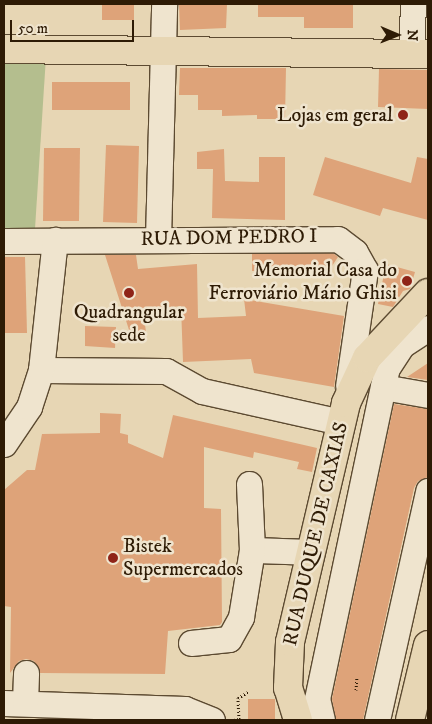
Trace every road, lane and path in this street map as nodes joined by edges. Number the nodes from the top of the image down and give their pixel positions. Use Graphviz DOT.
graph roads {
  1 [pos="164,4"];
  2 [pos="412,4"];
  3 [pos="4,48"];
  4 [pos="163,50"];
  5 [pos="420,54"];
  6 [pos="158,239"];
  7 [pos="55,240"];
  8 [pos="4,242"];
  9 [pos="428,293"];
  10 [pos="427,329"];
  11 [pos="41,370"];
  12 [pos="383,387"];
  13 [pos="428,395"];
  14 [pos="343,412"];
  15 [pos="4,444"];
  16 [pos="249,484"];
  17 [pos="428,492"];
  18 [pos="252,550"];
  19 [pos="311,552"];
  20 [pos="191,643"];
  21 [pos="428,645"];
  22 [pos="26,674"];
  23 [pos="358,677"];
  24 [pos="356,690"];
  25 [pos="248,692"];
  26 [pos="14,703"];
  27 [pos="212,720"];
  28 [pos="234,720"];
  29 [pos="298,720"];
  30 [pos="322,720"];
  31 [pos="377,720"];
  32 [pos="410,720"];
  1 -- 4 [label="street"];
  2 -- 5 [label="street"];
  3 -- 4 [label="main road"];
  4 -- 5 [label="main road"];
  4 -- 6 [label="street"];
  6 -- 7 [label="street, RUA DOM PEDRO I"];
  6 -- 14 [label="street, RUA DOM PEDRO I"];
  7 -- 8 [label="street, RUA DOM PEDRO I"];
  7 -- 11 [label="street"];
  9 -- 14 [label="main road, RUA DUQUE DE CAXIAS"];
  10 -- 12 [label="street"];
  11 -- 14 [label="street"];
  11 -- 15 [label="street"];
  12 -- 13 [label="street"];
  12 -- 30 [label="street"];
  14 -- 19 [label="main road, RUA DUQUE DE CAXIAS"];
  16 -- 18 [label="street"];
  17 -- 31 [label="street"];
  18 -- 19 [label="street"];
  18 -- 20 [label="street"];
  19 -- 29 [label="main road, RUA DUQUE DE CAXIAS"];
  21 -- 32 [label="main road"];
  22 -- 26 [label="street"];
  23 -- 24 [label="path"];
  25 -- 28 [label="path"];
  26 -- 27 [label="street"];
}
